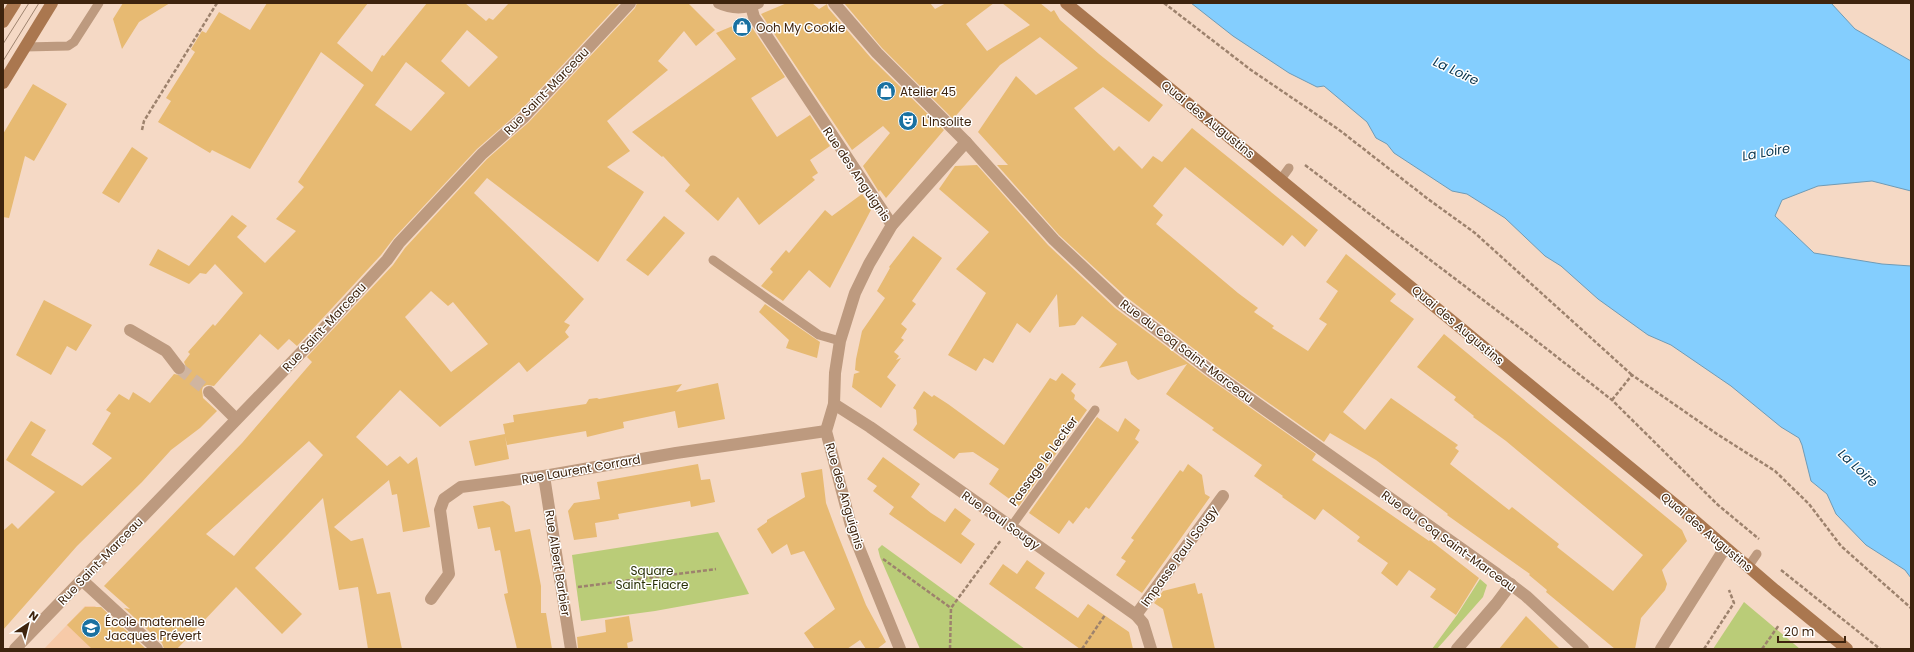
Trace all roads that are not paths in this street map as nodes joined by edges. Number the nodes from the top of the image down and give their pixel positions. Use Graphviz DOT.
graph roads {
  1 [pos="14,3"];
  2 [pos="52,3"];
  3 [pos="99,3"];
  4 [pos="630,3"];
  5 [pos="719,3"];
  6 [pos="834,3"];
  7 [pos="1066,3"];
  8 [pos="754,5"];
  9 [pos="3,22"];
  10 [pos="25,47"];
  11 [pos="3,83"];
  12 [pos="966,142"];
  13 [pos="1289,168"];
  14 [pos="1280,179"];
  15 [pos="892,225"];
  16 [pos="713,260"];
  17 [pos="130,330"];
  18 [pos="840,341"];
  19 [pos="179,368"];
  20 [pos="209,392"];
  21 [pos="834,404"];
  22 [pos="1095,410"];
  23 [pos="236,420"];
  24 [pos="826,431"];
  25 [pos="544,476"];
  26 [pos="1223,496"];
  27 [pos="1011,527"];
  28 [pos="1725,548"];
  29 [pos="1757,554"];
  30 [pos="1748,567"];
  31 [pos="83,581"];
  32 [pos="1511,584"];
  33 [pos="431,599"];
  34 [pos="1136,616"];
  35 [pos="15,649"];
  36 [pos="157,649"];
  37 [pos="571,649"];
  38 [pos="900,649"];
  39 [pos="1151,649"];
  40 [pos="1458,649"];
  41 [pos="1583,649"];
  42 [pos="1661,649"];
  43 [pos="1847,649"];
  1 -- 9 [label="main road"];
  2 -- 10 [label="main road"];
  3 -- 10 [label="lane"];
  4 -- 23 [label="street, Rue Saint-Marceau"];
  5 -- 8 [label="street"];
  6 -- 12 [label="street, Rue du Coq Saint-Marceau"];
  7 -- 14 [label="main road, Quai des Augustins"];
  8 -- 15 [label="street, Rue des Anguignis"];
  10 -- 11 [label="main road"];
  12 -- 15 [label="street"];
  12 -- 32 [label="street, Rue du Coq Saint-Marceau"];
  13 -- 14 [label="lane"];
  14 -- 28 [label="main road, Quai des Augustins"];
  15 -- 18 [label="street, Rue des Anguignis"];
  16 -- 18 [label="lane"];
  17 -- 19 [label="street"];
  18 -- 21 [label="street, Rue des Anguignis"];
  20 -- 23 [label="street"];
  21 -- 24 [label="street, Rue des Anguignis"];
  21 -- 27 [label="street, Rue Paul Sougy"];
  22 -- 27 [label="lane, Passage le Lectier"];
  23 -- 31 [label="street, Rue Saint-Marceau"];
  24 -- 25 [label="street, Rue Laurent Corrard"];
  24 -- 38 [label="street, Rue des Anguignis"];
  25 -- 33 [label="street, Rue Laurent Corrard"];
  25 -- 37 [label="street, Rue Albert Barbier"];
  26 -- 34 [label="street, Impasse Paul Sougy"];
  27 -- 34 [label="street, Rue Paul Sougy"];
  28 -- 30 [label="main road, Quai des Augustins"];
  28 -- 42 [label="street"];
  29 -- 30 [label="lane"];
  30 -- 43 [label="main road, Quai des Augustins"];
  31 -- 35 [label="street, Rue Saint-Marceau"];
  31 -- 36 [label="street"];
  32 -- 40 [label="street"];
  32 -- 41 [label="street, Rue du Coq Saint-Marceau"];
  34 -- 39 [label="street, Rue Paul Sougy"];
}
